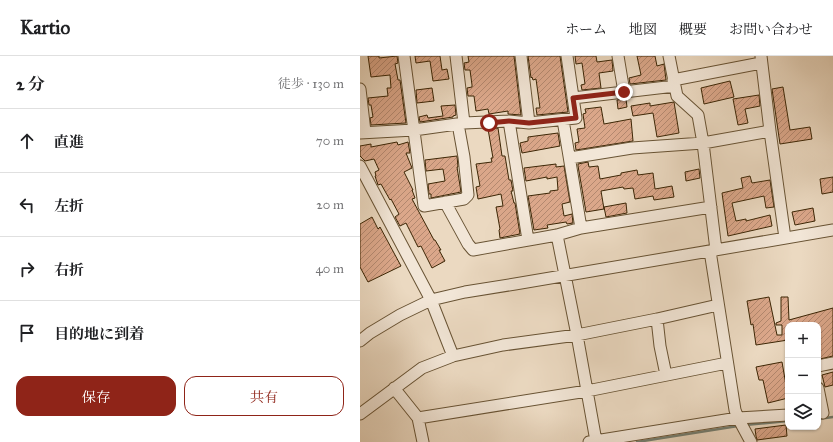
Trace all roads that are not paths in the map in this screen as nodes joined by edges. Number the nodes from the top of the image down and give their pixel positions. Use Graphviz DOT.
graph roads {
  1 [pos="404,56"];
  2 [pos="456,56"];
  3 [pos="521,56"];
  4 [pos="568,56"];
  5 [pos="618,56"];
  6 [pos="669,56"];
  7 [pos="761,59"];
  8 [pos="674,83"];
  9 [pos="360,89"];
  10 [pos="624,92"];
  11 [pos="573,98"];
  12 [pos="563,120"];
  13 [pos="509,121"];
  14 [pos="529,123"];
  15 [pos="461,124"];
  16 [pos="414,130"];
  17 [pos="770,131"];
  18 [pos="362,132"];
  19 [pos="703,142"];
  20 [pos="570,158"];
  21 [pos="360,166"];
  22 [pos="445,202"];
  23 [pos="711,207"];
  24 [pos="581,228"];
  25 [pos="833,230"];
  26 [pos="557,235"];
  27 [pos="785,238"];
  28 [pos="528,240"];
  29 [pos="713,250"];
  30 [pos="565,275"];
  31 [pos="431,300"];
  32 [pos="718,305"];
  33 [pos="657,319"];
  34 [pos="577,335"];
  35 [pos="360,341"];
  36 [pos="453,356"];
  37 [pos="727,363"];
  38 [pos="833,363"];
  39 [pos="821,365"];
  40 [pos="666,375"];
  41 [pos="394,388"];
  42 [pos="587,391"];
  43 [pos="820,394"];
  44 [pos="362,410"];
  45 [pos="825,413"];
  46 [pos="785,415"];
  47 [pos="418,418"];
  48 [pos="738,418"];
  49 [pos="592,441"];
  50 [pos="423,442"];
  51 [pos="751,442"];
  1 -- 16 [label="street"];
  2 -- 15 [label="street"];
  3 -- 14 [label="street"];
  4 -- 11 [label="street"];
  5 -- 10 [label="street"];
  6 -- 8 [label="street"];
  7 -- 8 [label="street"];
  7 -- 17 [label="street"];
  8 -- 10 [label="street"];
  8 -- 19 [label="street"];
  9 -- 18 [label="street"];
  10 -- 11 [label="street"];
  11 -- 12 [label="street"];
  12 -- 14 [label="street"];
  12 -- 20 [label="street"];
  13 -- 14 [label="street"];
  13 -- 15 [label="street"];
  13 -- 28 [label="street"];
  15 -- 16 [label="street"];
  15 -- 22 [label="street"];
  16 -- 18 [label="street"];
  16 -- 22 [label="street"];
  17 -- 19 [label="street"];
  17 -- 27 [label="street"];
  19 -- 20 [label="street"];
  19 -- 23 [label="street"];
  20 -- 24 [label="street"];
  21 -- 31 [label="street"];
  22 -- 28 [label="street"];
  23 -- 24 [label="street"];
  23 -- 29 [label="street"];
  24 -- 26 [label="street"];
  25 -- 27 [label="street"];
  26 -- 28 [label="street"];
  26 -- 30 [label="street"];
  27 -- 29 [label="street"];
  29 -- 30 [label="street"];
  29 -- 32 [label="street"];
  30 -- 31 [label="street"];
  30 -- 34 [label="street"];
  31 -- 35 [label="street"];
  31 -- 36 [label="street"];
  32 -- 33 [label="street"];
  32 -- 37 [label="street"];
  33 -- 34 [label="street"];
  33 -- 40 [label="street"];
  34 -- 36 [label="street"];
  34 -- 42 [label="street"];
  36 -- 41 [label="street"];
  37 -- 40 [label="street"];
  37 -- 48 [label="street"];
  38 -- 39 [label="street"];
  40 -- 42 [label="street"];
  41 -- 44 [label="street"];
  41 -- 47 [label="street"];
  42 -- 47 [label="street"];
  42 -- 49 [label="street"];
  43 -- 45 [label="street"];
  46 -- 48 [label="street"];
  47 -- 50 [label="street"];
  48 -- 49 [label="street"];
  48 -- 51 [label="street"];
}
